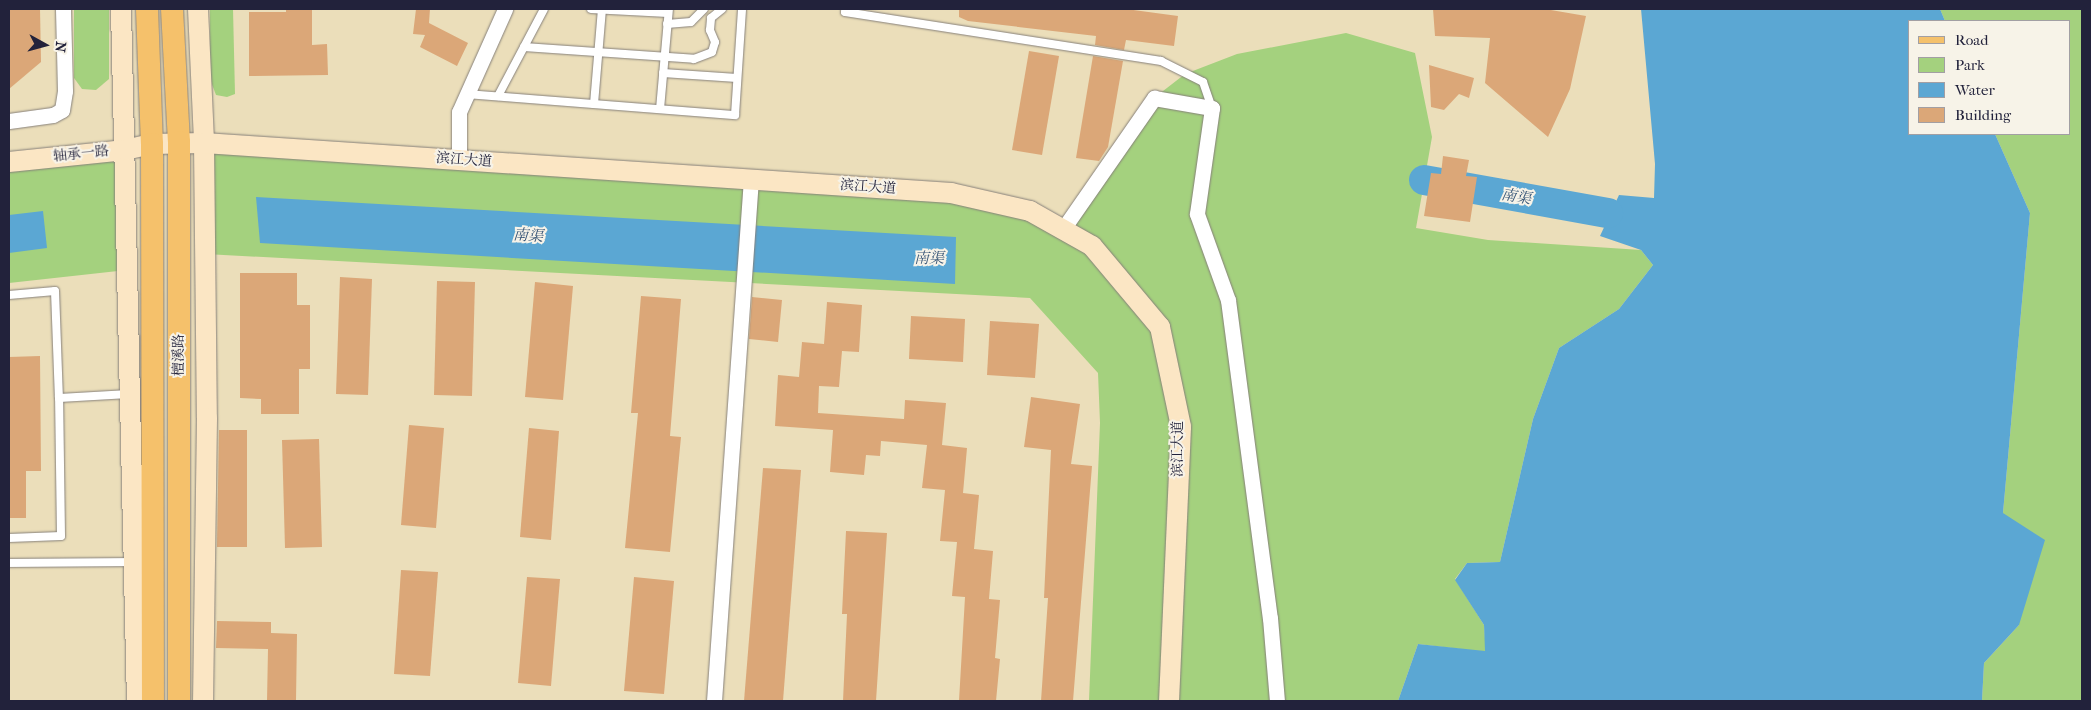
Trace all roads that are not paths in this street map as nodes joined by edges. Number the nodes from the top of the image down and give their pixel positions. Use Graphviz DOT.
graph roads {
  1 [pos="63,9"];
  2 [pos="121,9"];
  3 [pos="147,9"];
  4 [pos="172,9"];
  5 [pos="198,9"];
  6 [pos="505,9"];
  7 [pos="544,9"];
  8 [pos="591,9"];
  9 [pos="602,9"];
  10 [pos="704,9"];
  11 [pos="722,9"];
  12 [pos="742,9"];
  13 [pos="846,9"];
  14 [pos="668,11"];
  15 [pos="667,24"];
  16 [pos="524,47"];
  17 [pos="598,51"];
  18 [pos="664,55"];
  19 [pos="663,73"];
  20 [pos="737,78"];
  21 [pos="467,94"];
  22 [pos="498,96"];
  23 [pos="594,104"];
  24 [pos="1212,108"];
  25 [pos="660,109"];
  26 [pos="9,121"];
  27 [pos="179,142"];
  28 [pos="204,143"];
  29 [pos="152,144"];
  30 [pos="125,150"];
  31 [pos="460,160"];
  32 [pos="9,162"];
  33 [pos="751,184"];
  34 [pos="1063,230"];
  35 [pos="9,295"];
  36 [pos="130,394"];
  37 [pos="59,398"];
  38 [pos="9,538"];
  39 [pos="9,562"];
  40 [pos="133,562"];
  41 [pos="137,701"];
  42 [pos="153,701"];
  43 [pos="179,701"];
  44 [pos="203,701"];
  45 [pos="714,701"];
  46 [pos="1169,701"];
  47 [pos="1277,701"];
  1 -- 26 [label="street"];
  2 -- 30 [label="street"];
  3 -- 29 [label="main road, 檀溪路"];
  4 -- 27 [label="main road, 檀溪路"];
  5 -- 28 [label="street"];
  6 -- 21 [label="street"];
  7 -- 16 [label="lane"];
  8 -- 9 [label="lane"];
  9 -- 14 [label="lane"];
  9 -- 17 [label="lane"];
  10 -- 15 [label="lane"];
  11 -- 18 [label="lane"];
  12 -- 20 [label="lane"];
  13 -- 24 [label="lane"];
  14 -- 15 [label="lane"];
  15 -- 18 [label="lane"];
  16 -- 17 [label="lane"];
  16 -- 22 [label="lane"];
  17 -- 18 [label="lane"];
  17 -- 23 [label="lane"];
  18 -- 19 [label="lane"];
  19 -- 20 [label="lane"];
  19 -- 25 [label="lane"];
  20 -- 25 [label="lane"];
  21 -- 22 [label="lane"];
  21 -- 31 [label="street"];
  22 -- 23 [label="lane"];
  23 -- 25 [label="lane"];
  24 -- 34 [label="street"];
  24 -- 47 [label="street"];
  27 -- 28 [label="street, 滨江大道"];
  27 -- 29 [label="street, 滨江大道"];
  27 -- 43 [label="main road, 檀溪路"];
  28 -- 31 [label="street, 滨江大道"];
  28 -- 44 [label="street"];
  29 -- 30 [label="street, 轴承一路"];
  29 -- 42 [label="main road, 檀溪路"];
  30 -- 32 [label="street, 轴承一路"];
  30 -- 36 [label="street"];
  31 -- 33 [label="street, 滨江大道"];
  33 -- 34 [label="street, 滨江大道"];
  33 -- 45 [label="street"];
  34 -- 46 [label="street, 滨江大道"];
  35 -- 37 [label="lane"];
  36 -- 37 [label="lane"];
  36 -- 40 [label="street"];
  37 -- 38 [label="lane"];
  39 -- 40 [label="lane"];
  40 -- 41 [label="street"];
}
